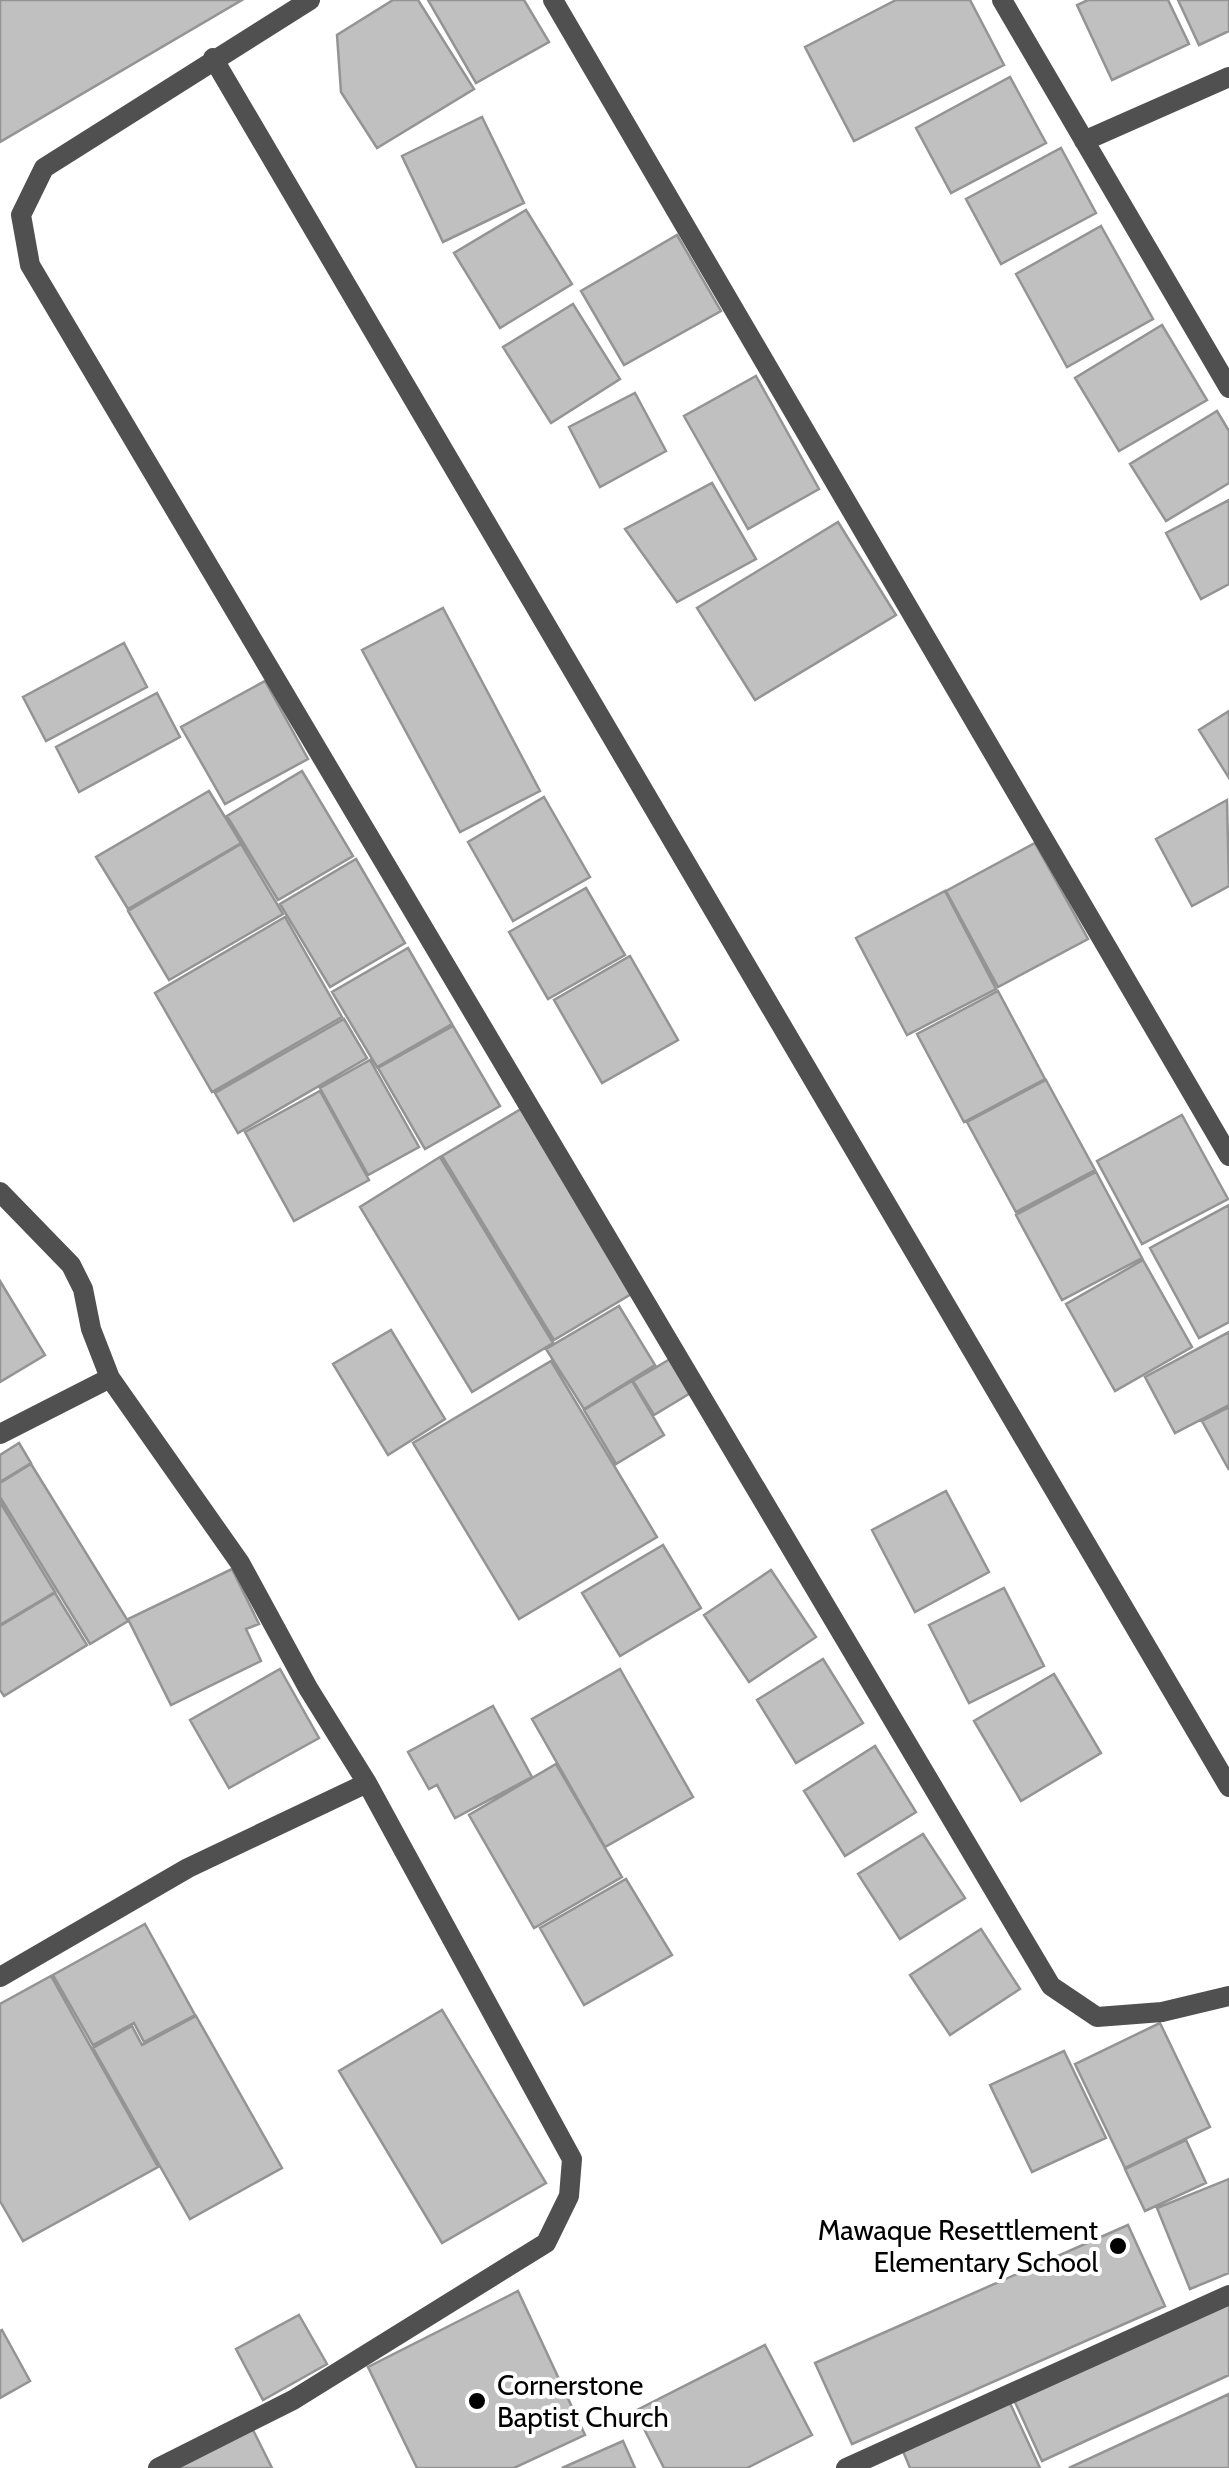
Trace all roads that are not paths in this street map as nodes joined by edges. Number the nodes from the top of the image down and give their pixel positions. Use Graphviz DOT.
graph roads {
  1 [pos="310,0"];
  2 [pos="553,0"];
  3 [pos="1002,0"];
  4 [pos="214,58"];
  5 [pos="1229,77"];
  6 [pos="1084,142"];
  7 [pos="1227,381"];
  8 [pos="1229,1156"];
  9 [pos="0,1192"];
  10 [pos="110,1378"];
  11 [pos="0,1434"];
  12 [pos="367,1782"];
  13 [pos="1229,1787"];
  14 [pos="0,1977"];
  15 [pos="1229,1996"];
  16 [pos="1229,2294"];
  17 [pos="158,2468"];
  18 [pos="846,2468"];
  1 -- 4 [label="street"];
  2 -- 8 [label="street"];
  3 -- 6 [label="street"];
  4 -- 13 [label="street"];
  4 -- 15 [label="street"];
  5 -- 6 [label="street"];
  6 -- 7 [label="street"];
  9 -- 10 [label="street"];
  10 -- 11 [label="street"];
  10 -- 12 [label="street"];
  12 -- 14 [label="street"];
  12 -- 17 [label="street"];
  16 -- 18 [label="street"];
}
